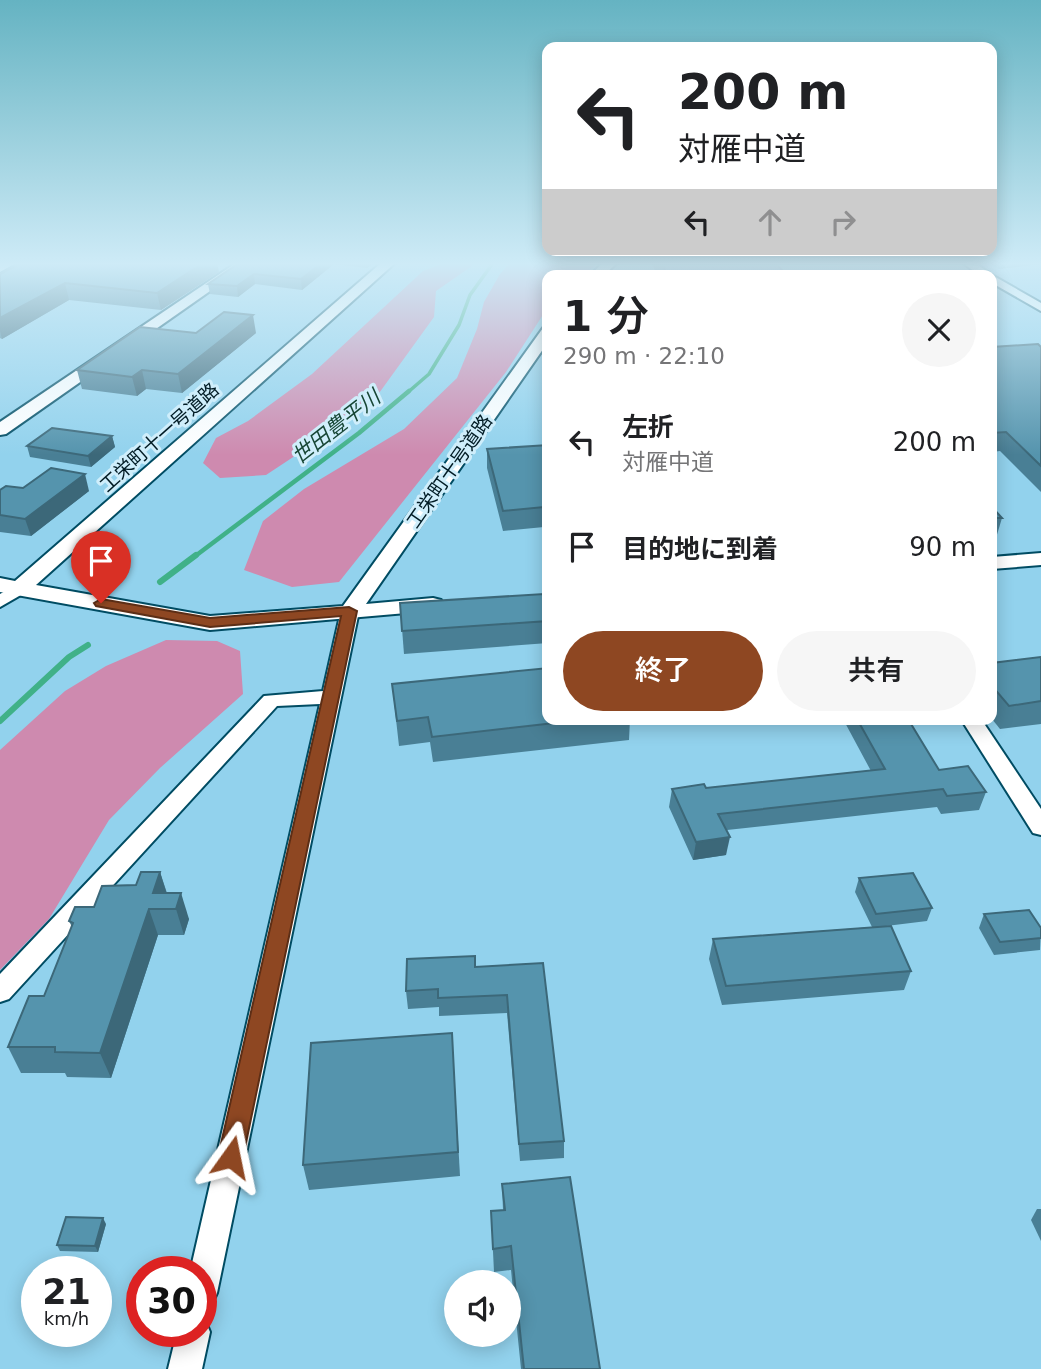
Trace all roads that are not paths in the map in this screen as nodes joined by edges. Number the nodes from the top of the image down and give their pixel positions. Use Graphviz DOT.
graph roads {
  1 [pos="151,327"];
  2 [pos="314,327"];
  3 [pos="542,339"];
  4 [pos="0,430"];
  5 [pos="1041,559"];
  6 [pos="997,562"];
  7 [pos="10,586"];
  8 [pos="0,602"];
  9 [pos="455,603"];
  10 [pos="349,611"];
  11 [pos="331,697"];
  12 [pos="975,725"];
  13 [pos="1041,827"];
  14 [pos="0,991"];
  15 [pos="209,1256"];
  16 [pos="190,1347"];
  17 [pos="185,1369"];
  1 -- 4 [label="street"];
  2 -- 7 [label="street, 工栄町十一号道路"];
  3 -- 10 [label="street, 工栄町十号道路"];
  5 -- 6 [label="street"];
  7 -- 8 [label="street"];
  7 -- 10 [label="street"];
  9 -- 10 [label="street"];
  10 -- 11 [label="street"];
  11 -- 14 [label="street"];
  11 -- 15 [label="street"];
  12 -- 13 [label="street"];
  16 -- 17 [label="street"];
}
